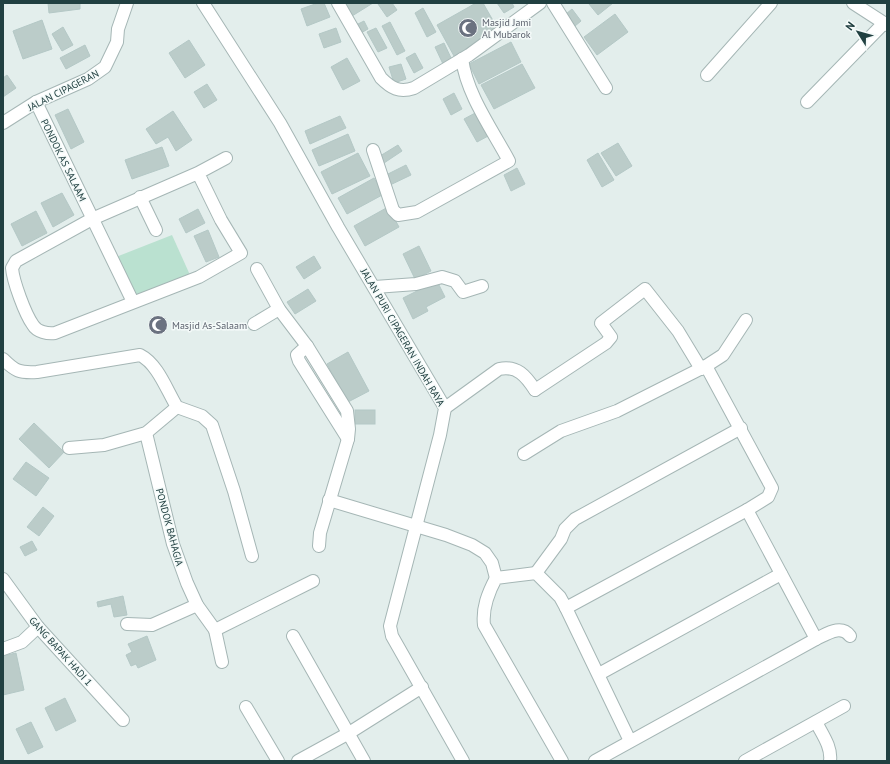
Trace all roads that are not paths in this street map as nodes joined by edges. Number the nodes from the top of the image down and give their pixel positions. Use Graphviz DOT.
graph roads {
  1 [pos="203,3"];
  2 [pos="338,3"];
  3 [pos="540,3"];
  4 [pos="553,3"];
  5 [pos="771,3"];
  6 [pos="853,3"];
  7 [pos="125,4"];
  8 [pos="886,24"];
  9 [pos="462,59"];
  10 [pos="707,75"];
  11 [pos="606,88"];
  12 [pos="36,102"];
  13 [pos="807,102"];
  14 [pos="3,123"];
  15 [pos="373,150"];
  16 [pos="226,158"];
  17 [pos="198,173"];
  18 [pos="140,197"];
  19 [pos="92,219"];
  20 [pos="156,230"];
  21 [pos="257,269"];
  22 [pos="482,286"];
  23 [pos="375,287"];
  24 [pos="133,302"];
  25 [pos="279,308"];
  26 [pos="746,320"];
  27 [pos="254,324"];
  28 [pos="3,359"];
  29 [pos="704,367"];
  30 [pos="177,407"];
  31 [pos="444,408"];
  32 [pos="741,428"];
  33 [pos="146,433"];
  34 [pos="69,448"];
  35 [pos="524,454"];
  36 [pos="329,500"];
  37 [pos="747,510"];
  38 [pos="416,525"];
  39 [pos="319,546"];
  40 [pos="252,556"];
  41 [pos="536,573"];
  42 [pos="780,574"];
  43 [pos="496,578"];
  44 [pos="3,579"];
  45 [pos="313,581"];
  46 [pos="198,605"];
  47 [pos="566,608"];
  48 [pos="127,624"];
  49 [pos="215,630"];
  50 [pos="30,635"];
  51 [pos="293,636"];
  52 [pos="850,636"];
  53 [pos="816,639"];
  54 [pos="3,649"];
  55 [pos="222,662"];
  56 [pos="599,674"];
  57 [pos="422,687"];
  58 [pos="844,706"];
  59 [pos="246,707"];
  60 [pos="123,720"];
  61 [pos="816,722"];
  62 [pos="349,733"];
  63 [pos="630,741"];
  64 [pos="278,761"];
  65 [pos="298,761"];
  66 [pos="364,761"];
  67 [pos="463,761"];
  68 [pos="562,761"];
  69 [pos="595,761"];
  70 [pos="745,761"];
  71 [pos="830,761"];
  1 -- 23 [label="street, JALAN PURI CIPAGERAN INDAH RAYA"];
  2 -- 9 [label="street"];
  3 -- 9 [label="street"];
  4 -- 11 [label="street"];
  5 -- 10 [label="street"];
  6 -- 8 [label="street"];
  7 -- 12 [label="street, JALAN CIPAGERAN"];
  8 -- 13 [label="street"];
  9 -- 15 [label="street"];
  12 -- 14 [label="street, JALAN CIPAGERAN"];
  12 -- 19 [label="street, PONDOK AS SALAAM"];
  16 -- 17 [label="street"];
  17 -- 18 [label="street"];
  17 -- 24 [label="street"];
  18 -- 19 [label="street"];
  18 -- 20 [label="street"];
  19 -- 24 [label="street, PONDOK AS SALAAM"];
  19 -- 24 [label="street"];
  21 -- 25 [label="street"];
  22 -- 23 [label="street"];
  23 -- 31 [label="street, JALAN PURI CIPAGERAN INDAH RAYA"];
  25 -- 27 [label="street"];
  25 -- 36 [label="street"];
  26 -- 29 [label="street"];
  28 -- 30 [label="street"];
  29 -- 31 [label="street"];
  29 -- 32 [label="street"];
  29 -- 35 [label="street"];
  30 -- 33 [label="street"];
  30 -- 40 [label="street"];
  31 -- 38 [label="street, JALAN PURI CIPAGERAN INDAH RAYA"];
  32 -- 37 [label="street"];
  32 -- 41 [label="street"];
  33 -- 34 [label="street"];
  33 -- 46 [label="street, PONDOK BAHAGIA"];
  36 -- 38 [label="street"];
  36 -- 39 [label="street"];
  37 -- 42 [label="street"];
  37 -- 47 [label="street"];
  38 -- 43 [label="street"];
  38 -- 57 [label="street, JALAN PURI CIPAGERAN INDAH RAYA"];
  41 -- 43 [label="street"];
  41 -- 47 [label="street"];
  42 -- 53 [label="street"];
  42 -- 56 [label="street"];
  43 -- 68 [label="street"];
  44 -- 50 [label="street, GANG BAPAK HADI 1"];
  45 -- 49 [label="street"];
  46 -- 48 [label="street"];
  46 -- 49 [label="street, PONDOK BAHAGIA"];
  47 -- 56 [label="street"];
  49 -- 55 [label="street, PONDOK BAHAGIA"];
  50 -- 54 [label="street"];
  50 -- 60 [label="street, GANG BAPAK HADI 1"];
  51 -- 62 [label="street"];
  52 -- 53 [label="street"];
  53 -- 63 [label="street"];
  56 -- 63 [label="street"];
  57 -- 62 [label="street"];
  57 -- 67 [label="street, JALAN PURI CIPAGERAN INDAH RAYA"];
  58 -- 61 [label="street"];
  59 -- 64 [label="street"];
  61 -- 70 [label="street"];
  61 -- 71 [label="street"];
  62 -- 65 [label="street"];
  62 -- 66 [label="street"];
  63 -- 69 [label="street"];
}
